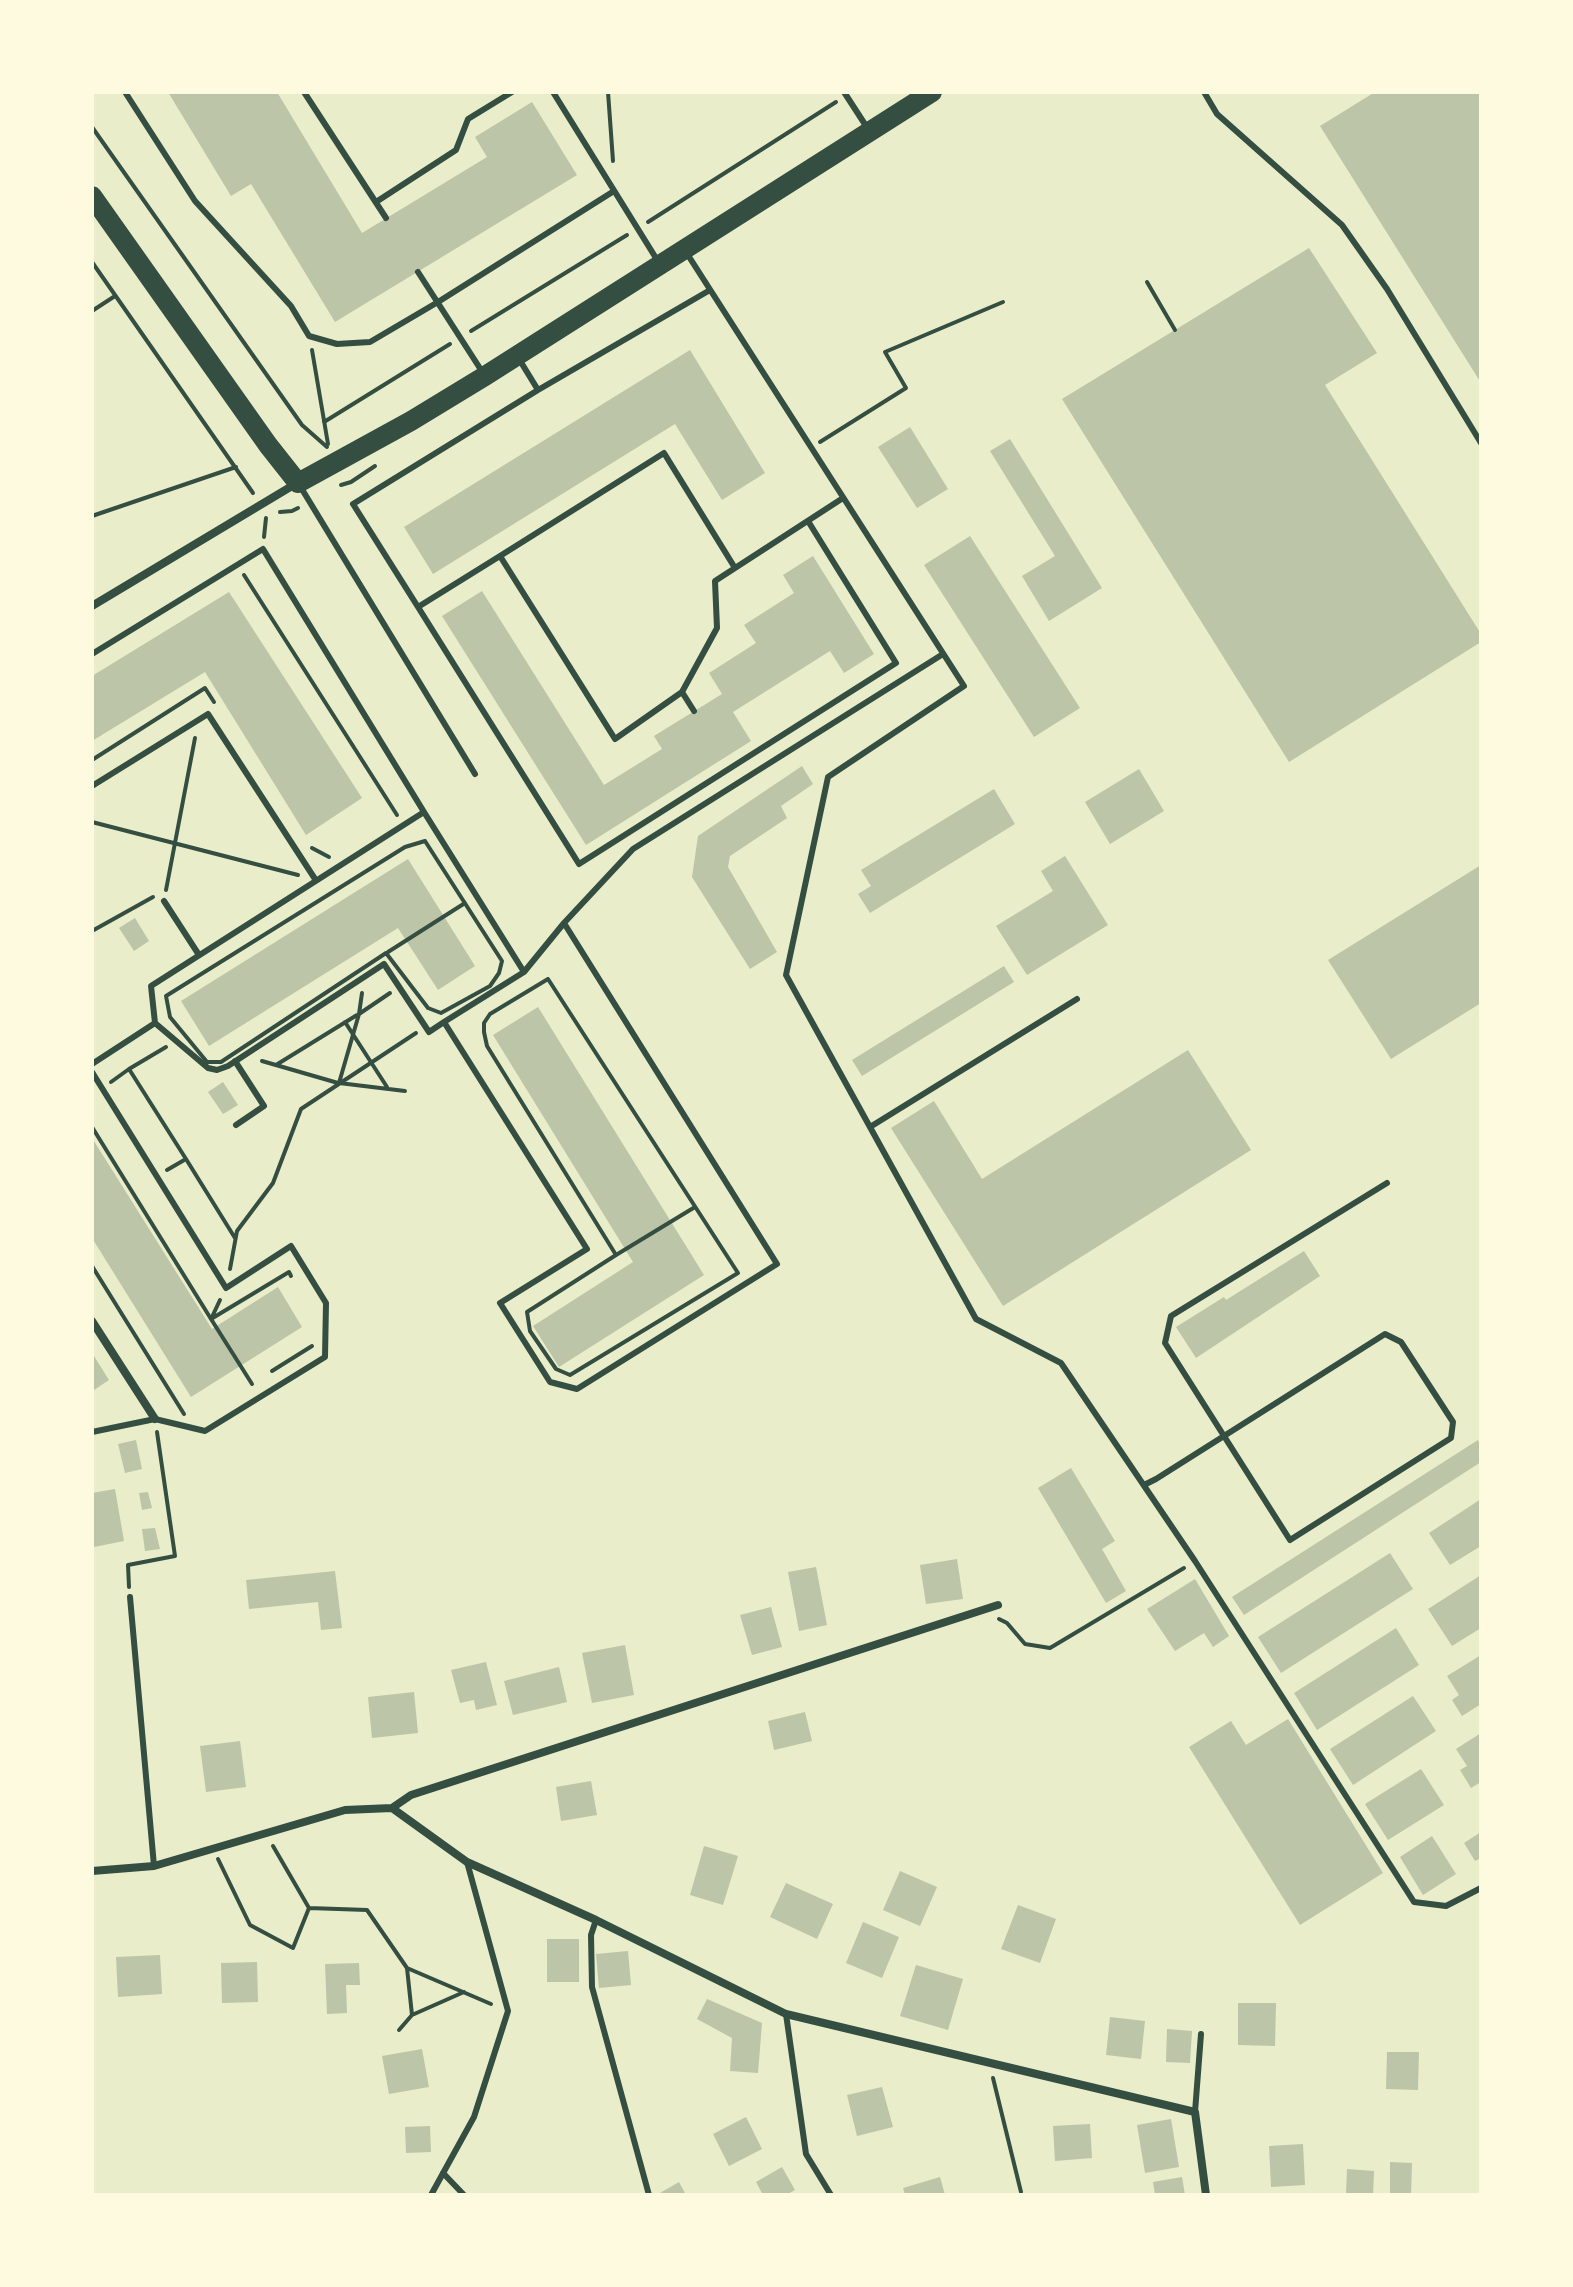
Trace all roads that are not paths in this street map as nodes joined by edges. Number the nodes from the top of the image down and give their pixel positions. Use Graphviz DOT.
graph roads {
  1 [pos="125,92"];
  2 [pos="304,92"];
  3 [pos="512,92"];
  4 [pos="553,92"];
  5 [pos="932,92"];
  6 [pos="1204,92"];
  7 [pos="845,94"];
  8 [pos="869,131"];
  9 [pos="614,191"];
  10 [pos="92,196"];
  11 [pos="376,202"];
  12 [pos="386,218"];
  13 [pos="685,251"];
  14 [pos="661,266"];
  15 [pos="418,272"];
  16 [pos="710,290"];
  17 [pos="438,302"];
  18 [pos="517,356"];
  19 [pos="485,376"];
  20 [pos="538,390"];
  21 [pos="1481,443"];
  22 [pos="298,483"];
  23 [pos="843,498"];
  24 [pos="808,521"];
  25 [pos="500,556"];
  26 [pos="735,568"];
  27 [pos="92,606"];
  28 [pos="418,607"];
  29 [pos="92,654"];
  30 [pos="943,654"];
  31 [pos="682,692"];
  32 [pos="694,711"];
  33 [pos="723,759"];
  34 [pos="730,768"];
  35 [pos="475,774"];
  36 [pos="92,786"];
  37 [pos="424,812"];
  38 [pos="315,879"];
  39 [pos="164,901"];
  40 [pos="564,923"];
  41 [pos="199,955"];
  42 [pos="524,972"];
  43 [pos="1077,999"];
  44 [pos="444,1022"];
  45 [pos="155,1023"];
  46 [pos="235,1061"];
  47 [pos="92,1064"];
  48 [pos="92,1072"];
  49 [pos="236,1125"];
  50 [pos="870,1127"];
  51 [pos="1387,1183"];
  52 [pos="92,1321"];
  53 [pos="155,1419"];
  54 [pos="92,1432"];
  55 [pos="1224,1436"];
  56 [pos="1144,1485"];
  57 [pos="130,1597"];
  58 [pos="998,1605"];
  59 [pos="392,1808"];
  60 [pos="467,1862"];
  61 [pos="154,1866"];
  62 [pos="92,1871"];
  63 [pos="1481,1888"];
  64 [pos="596,1920"];
  65 [pos="786,2014"];
  66 [pos="1201,2034"];
  67 [pos="1195,2112"];
  68 [pos="443,2173"];
  69 [pos="431,2195"];
  70 [pos="464,2195"];
  71 [pos="649,2195"];
  72 [pos="831,2195"];
  73 [pos="1206,2195"];
  1 -- 17 [label="lane"];
  2 -- 11 [label="lane"];
  3 -- 11 [label="lane"];
  4 -- 9 [label="lane"];
  5 -- 8 [label="main road"];
  6 -- 21 [label="lane"];
  7 -- 8 [label="lane"];
  8 -- 13 [label="main road"];
  9 -- 14 [label="lane"];
  9 -- 17 [label="lane"];
  10 -- 22 [label="main road"];
  11 -- 12 [label="lane"];
  13 -- 14 [label="main road"];
  13 -- 16 [label="lane"];
  14 -- 18 [label="main road"];
  15 -- 17 [label="lane"];
  16 -- 20 [label="lane"];
  16 -- 23 [label="lane"];
  17 -- 19 [label="lane"];
  18 -- 19 [label="main road"];
  18 -- 20 [label="lane"];
  19 -- 22 [label="main road"];
  20 -- 28 [label="lane"];
  22 -- 27 [label="street"];
  22 -- 35 [label="lane"];
  23 -- 24 [label="lane"];
  23 -- 30 [label="lane"];
  24 -- 26 [label="lane"];
  24 -- 34 [label="lane"];
  25 -- 26 [label="lane"];
  25 -- 28 [label="lane"];
  25 -- 31 [label="lane"];
  26 -- 31 [label="lane"];
  28 -- 34 [label="lane"];
  29 -- 37 [label="lane"];
  30 -- 40 [label="lane"];
  30 -- 50 [label="lane"];
  31 -- 32 [label="lane"];
  33 -- 34 [label="lane"];
  36 -- 38 [label="lane"];
  37 -- 38 [label="lane"];
  37 -- 42 [label="lane"];
  38 -- 41 [label="lane"];
  39 -- 41 [label="lane"];
  40 -- 42 [label="lane"];
  40 -- 44 [label="lane"];
  41 -- 45 [label="lane"];
  42 -- 44 [label="lane"];
  43 -- 50 [label="lane"];
  44 -- 46 [label="lane"];
  45 -- 46 [label="lane"];
  45 -- 47 [label="lane"];
  46 -- 49 [label="lane"];
  48 -- 53 [label="lane"];
  50 -- 56 [label="lane"];
  51 -- 55 [label="lane"];
  52 -- 53 [label="street"];
  53 -- 54 [label="lane"];
  55 -- 55 [label="lane"];
  55 -- 56 [label="lane"];
  56 -- 63 [label="lane"];
  57 -- 61 [label="lane"];
  58 -- 59 [label="street"];
  59 -- 60 [label="street"];
  59 -- 61 [label="street"];
  60 -- 64 [label="street"];
  60 -- 68 [label="lane"];
  61 -- 62 [label="street"];
  64 -- 65 [label="street"];
  64 -- 71 [label="lane"];
  65 -- 67 [label="street"];
  65 -- 72 [label="lane"];
  66 -- 67 [label="lane"];
  67 -- 73 [label="street"];
  68 -- 69 [label="lane"];
  68 -- 70 [label="lane"];
}
